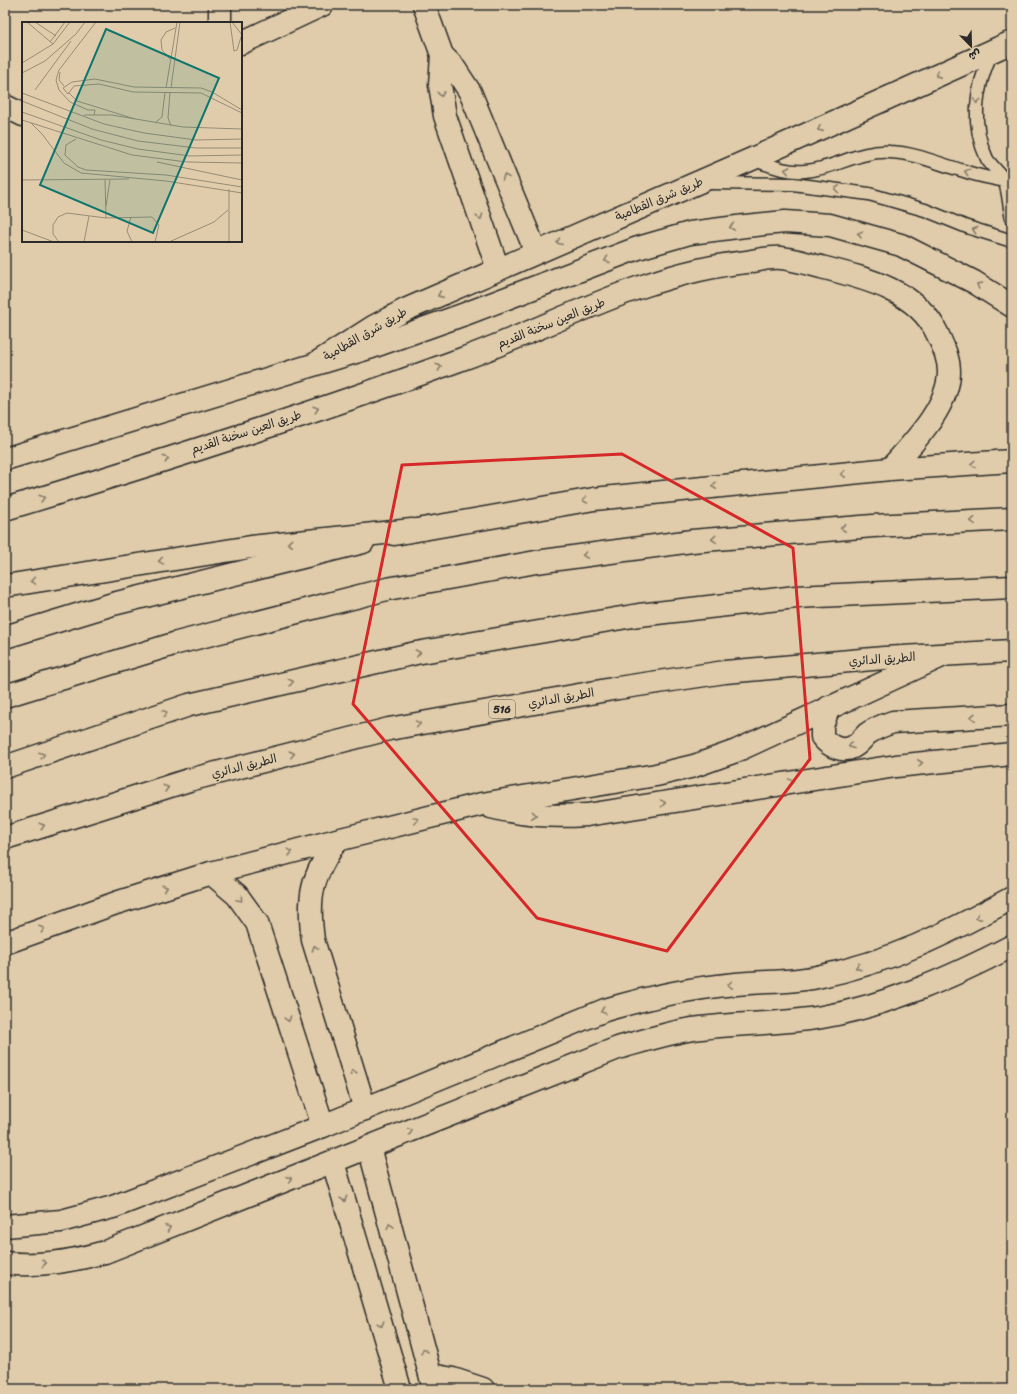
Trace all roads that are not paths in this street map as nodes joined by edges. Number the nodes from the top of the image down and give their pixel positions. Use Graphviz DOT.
graph roads {
  1 [pos="220,5"];
  2 [pos="322,5"];
  3 [pos="424,5"];
  4 [pos="220,22"];
  5 [pos="242,43"];
  6 [pos="1002,46"];
  7 [pos="442,55"];
  8 [pos="5,106"];
  9 [pos="22,114"];
  10 [pos="752,159"];
  11 [pos="1009,181"];
  12 [pos="697,183"];
  13 [pos="1012,219"];
  14 [pos="1012,241"];
  15 [pos="536,252"];
  16 [pos="498,269"];
  17 [pos="1012,306"];
  18 [pos="312,366"];
  19 [pos="5,459"];
  20 [pos="1012,461"];
  21 [pos="890,469"];
  22 [pos="5,509"];
  23 [pos="1012,519"];
  24 [pos="412,530"];
  25 [pos="5,586"];
  26 [pos="1012,587"];
  27 [pos="5,637"];
  28 [pos="1012,651"];
  29 [pos="944,655"];
  30 [pos="5,696"];
  31 [pos="829,707"];
  32 [pos="1012,715"];
  33 [pos="1012,754"];
  34 [pos="5,767"];
  35 [pos="482,804"];
  36 [pos="5,838"];
  37 [pos="337,840"];
  38 [pos="211,873"];
  39 [pos="1012,898"];
  40 [pos="5,943"];
  41 [pos="1012,946"];
  42 [pos="365,1109"];
  43 [pos="323,1126"];
  44 [pos="369,1147"];
  45 [pos="333,1162"];
  46 [pos="5,1226"];
  47 [pos="5,1262"];
  48 [pos="432,1382"];
  49 [pos="400,1389"];
  50 [pos="483,1389"];
  1 -- 4 [label="main road"];
  2 -- 5 [label="main road"];
  3 -- 7 [label="main road"];
  6 -- 10 [label="main road, طريق شرق القطامية, one-way"];
  6 -- 11 [label="lane, one-way"];
  15 -- 7 [label="main road, one-way"];
  7 -- 16 [label="main road, one-way"];
  8 -- 9 [label="main road"];
  11 -- 10 [label="lane, one-way"];
  10 -- 12 [label="main road, طريق شرق القطامية"];
  11 -- 13 [label="lane"];
  14 -- 12 [label="lane, one-way"];
  12 -- 15 [label="main road, طريق شرق القطامية, one-way"];
  15 -- 16 [label="main road, طريق شرق القطامية"];
  16 -- 18 [label="main road, طريق شرق القطامية, one-way"];
  17 -- 18 [label="main road, one-way"];
  18 -- 19 [label="main road"];
  20 -- 21 [label="main road, one-way"];
  22 -- 21 [label="main road, طريق العين سخنة القديم, one-way"];
  21 -- 24 [label="main road, one-way"];
  23 -- 30 [label="main road, one-way"];
  24 -- 25 [label="main road, one-way"];
  24 -- 27 [label="main road"];
  34 -- 26 [label="main road, one-way"];
  28 -- 29 [label="main road, الطريق الدائري / 516"];
  29 -- 31 [label="main road"];
  36 -- 29 [label="main road, الطريق الدائري / 516, one-way"];
  32 -- 31 [label="main road, one-way"];
  31 -- 35 [label="main road"];
  35 -- 33 [label="main road, one-way"];
  37 -- 35 [label="main road, one-way"];
  38 -- 37 [label="main road, one-way"];
  42 -- 37 [label="main road, one-way"];
  40 -- 38 [label="main road, one-way"];
  38 -- 43 [label="main road, one-way"];
  39 -- 42 [label="main road, one-way"];
  44 -- 41 [label="main road, one-way"];
  42 -- 43 [label="main road"];
  43 -- 46 [label="main road"];
  44 -- 45 [label="main road"];
  48 -- 44 [label="main road, one-way"];
  47 -- 45 [label="main road, one-way"];
  45 -- 49 [label="main road, one-way"];
  48 -- 50 [label="main road"];
}
